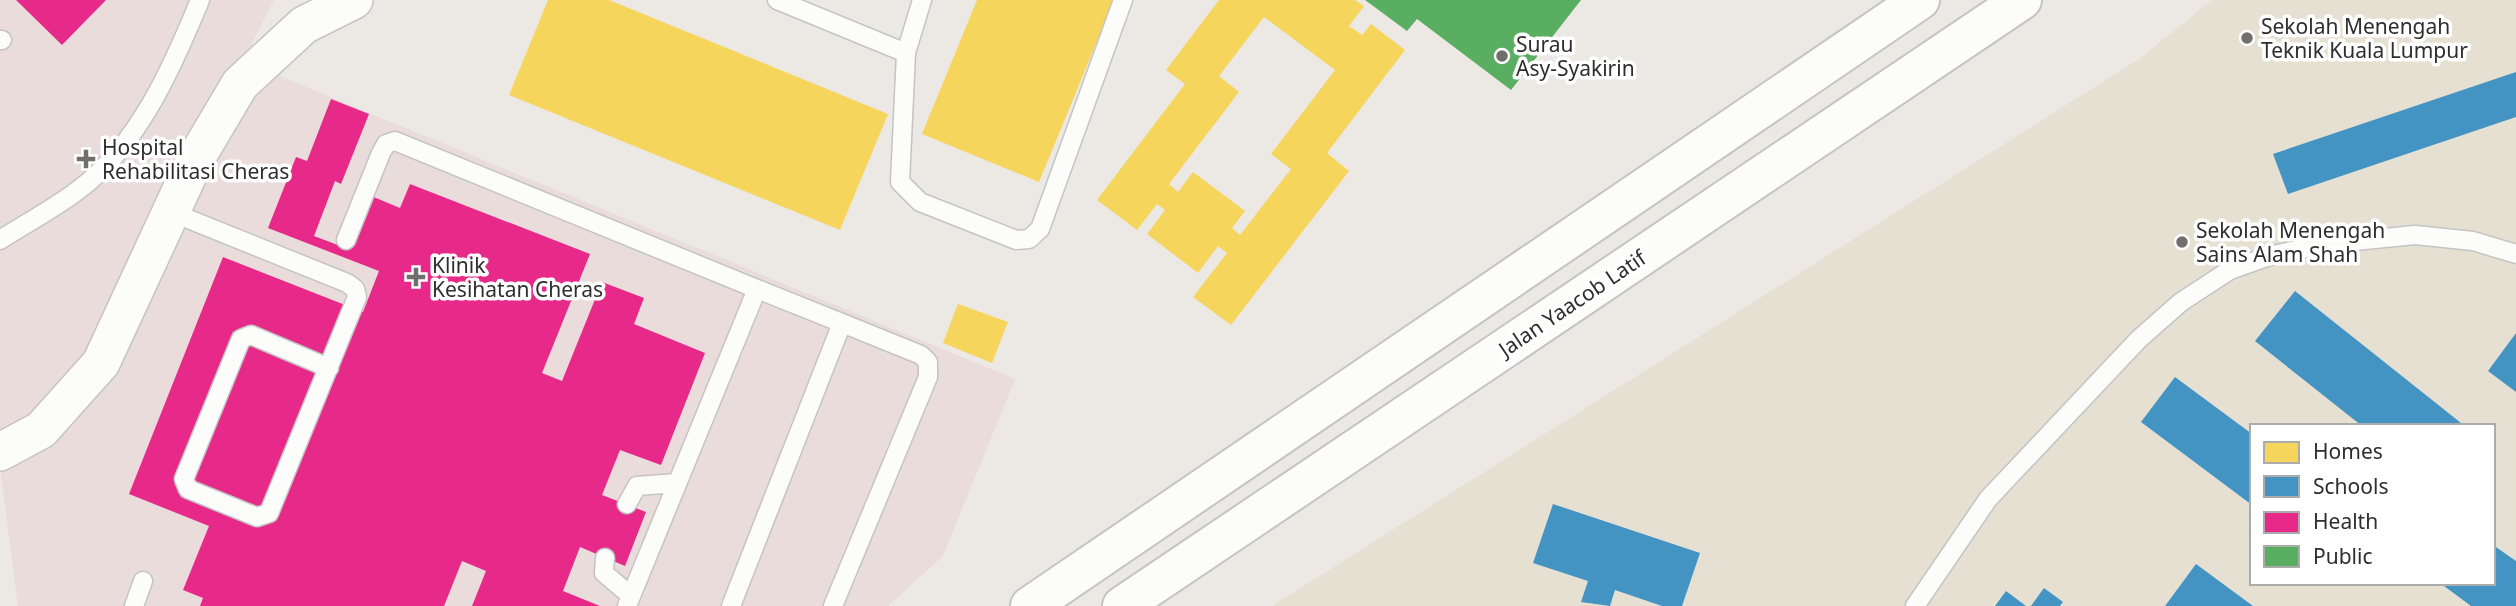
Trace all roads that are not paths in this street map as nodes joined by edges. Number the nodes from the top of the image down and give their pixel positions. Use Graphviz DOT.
graph roads {
  1 [pos="200,0"];
  2 [pos="354,0"];
  3 [pos="777,0"];
  4 [pos="922,0"];
  5 [pos="1123,0"];
  6 [pos="1920,0"];
  7 [pos="2022,0"];
  8 [pos="906,53"];
  9 [pos="171,212"];
  10 [pos="0,240"];
  11 [pos="346,240"];
  12 [pos="2516,254"];
  13 [pos="757,289"];
  14 [pos="842,323"];
  15 [pos="329,368"];
  16 [pos="0,452"];
  17 [pos="676,483"];
  18 [pos="627,505"];
  19 [pos="605,558"];
  20 [pos="143,582"];
  21 [pos="629,601"];
  22 [pos="134,606"];
  23 [pos="731,606"];
  24 [pos="833,606"];
  25 [pos="1030,606"];
  26 [pos="1122,606"];
  27 [pos="1916,606"];
  1 -- 10 [label="lane"];
  2 -- 9 [label="street"];
  3 -- 8 [label="lane"];
  4 -- 8 [label="lane"];
  5 -- 8 [label="lane"];
  6 -- 25 [label="main road"];
  7 -- 26 [label="main road, Jalan Yaacob Latif"];
  9 -- 15 [label="lane"];
  9 -- 16 [label="street"];
  11 -- 13 [label="lane"];
  12 -- 27 [label="lane"];
  13 -- 14 [label="lane"];
  13 -- 17 [label="lane"];
  14 -- 23 [label="lane"];
  14 -- 24 [label="lane"];
  15 -- 15 [label="lane"];
  17 -- 18 [label="lane"];
  17 -- 21 [label="lane"];
  19 -- 21 [label="lane"];
  20 -- 22 [label="lane"];
}
